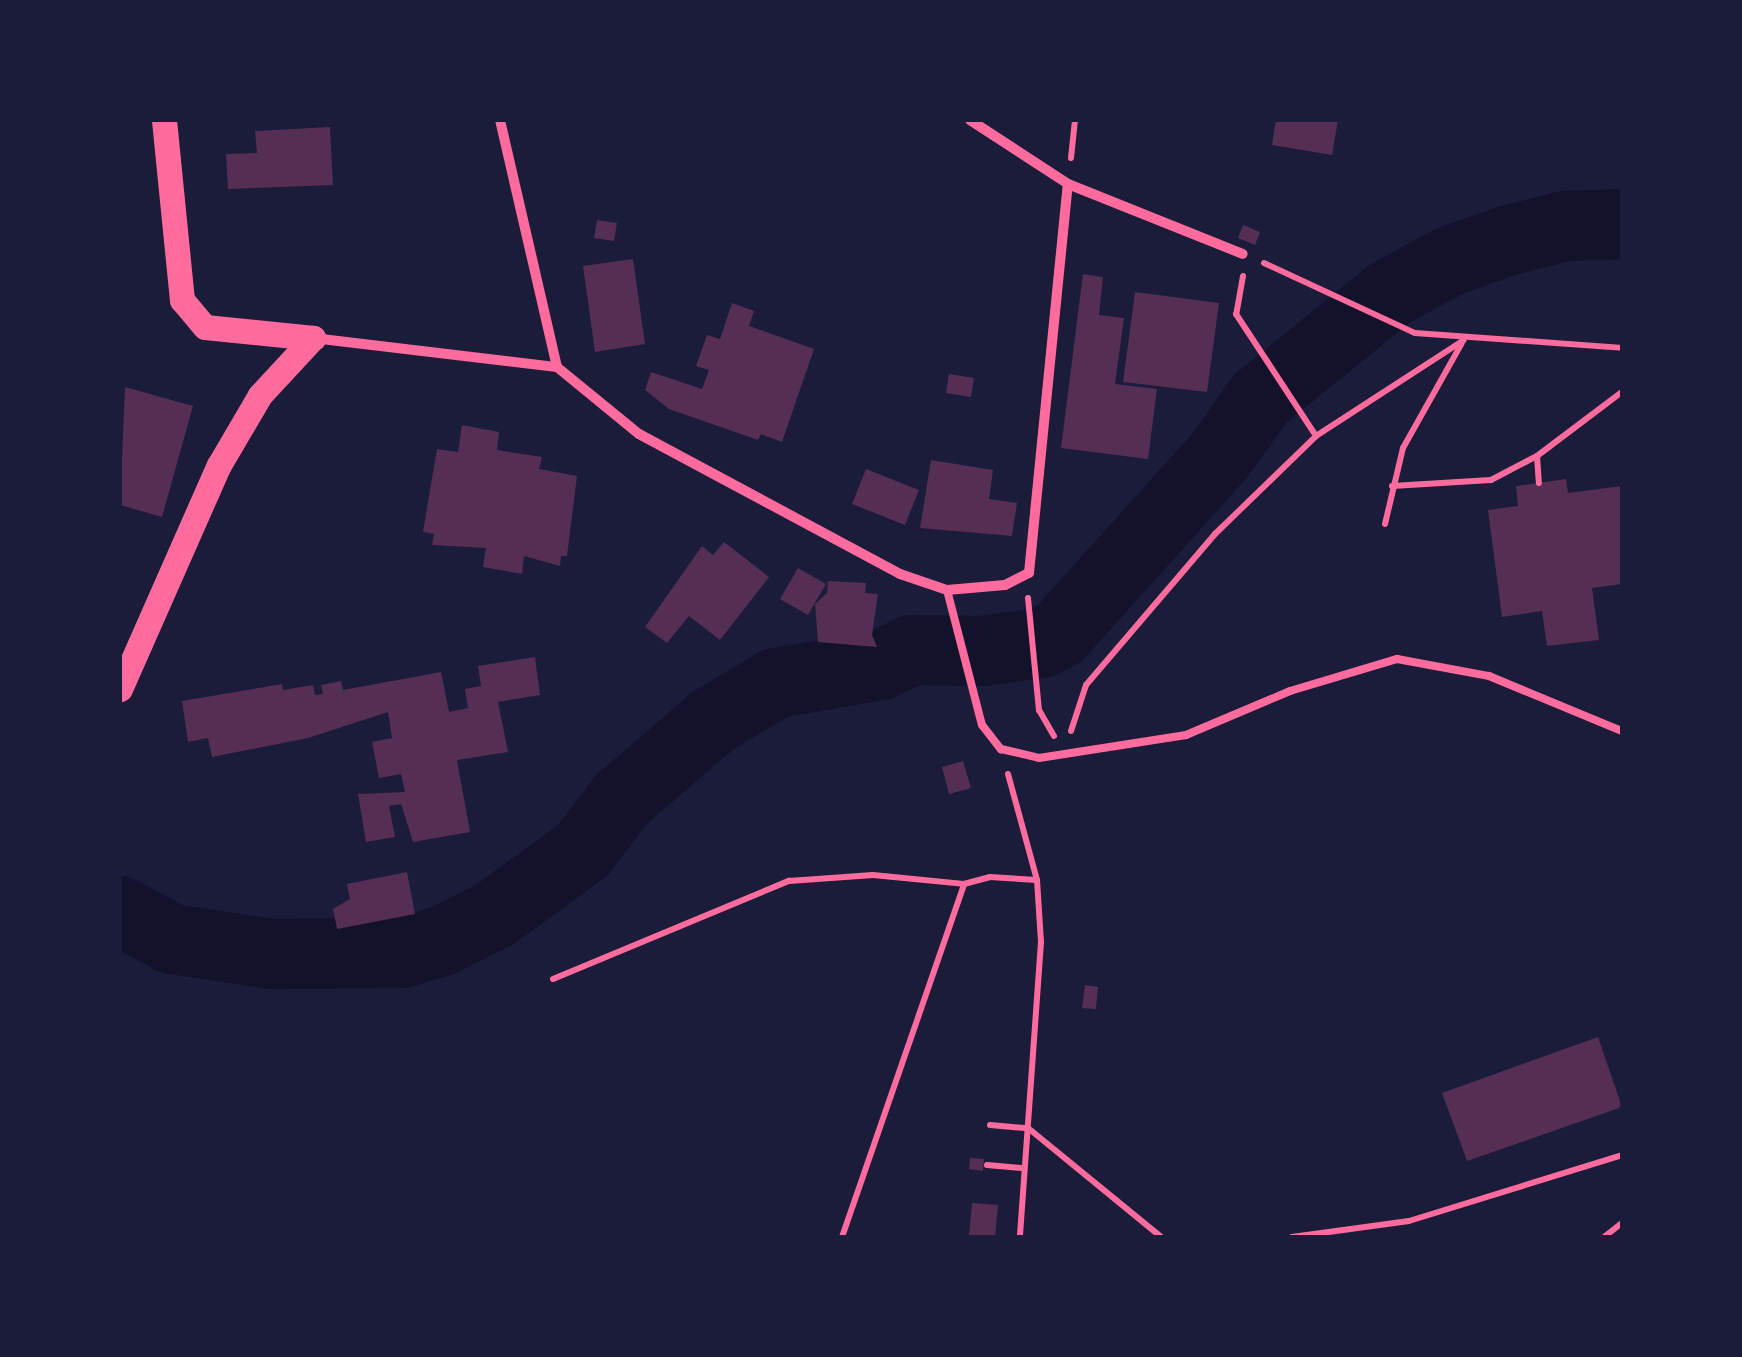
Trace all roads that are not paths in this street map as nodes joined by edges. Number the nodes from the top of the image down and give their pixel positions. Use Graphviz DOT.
graph roads {
  1 [pos="164,120"];
  2 [pos="500,120"];
  3 [pos="970,120"];
  4 [pos="1068,184"];
  5 [pos="1244,254"];
  6 [pos="312,338"];
  7 [pos="556,367"];
  8 [pos="947,590"];
  9 [pos="120,689"];
  10 [pos="1622,730"];
  1 -- 6 [label="main road"];
  2 -- 7 [label="street"];
  3 -- 4 [label="street"];
  4 -- 5 [label="street"];
  4 -- 8 [label="street"];
  6 -- 7 [label="street"];
  6 -- 9 [label="main road"];
  7 -- 8 [label="street"];
  8 -- 10 [label="lane"];
}
